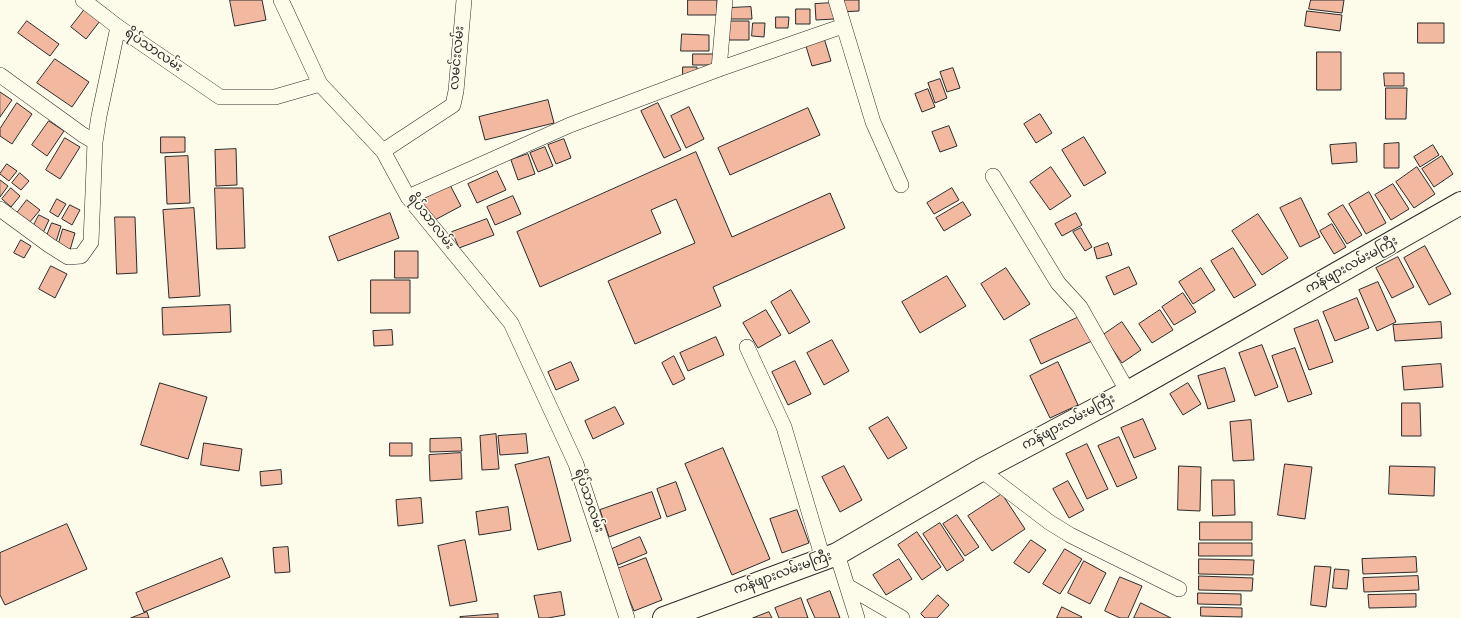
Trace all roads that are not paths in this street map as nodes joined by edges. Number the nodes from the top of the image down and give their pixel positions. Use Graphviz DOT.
graph roads {
  1 [pos="82,0"];
  2 [pos="281,0"];
  3 [pos="464,0"];
  4 [pos="725,0"];
  5 [pos="836,0"];
  6 [pos="843,26"];
  7 [pos="118,28"];
  8 [pos="719,69"];
  9 [pos="0,75"];
  10 [pos="320,84"];
  11 [pos="95,142"];
  12 [pos="383,151"];
  13 [pos="993,176"];
  14 [pos="901,185"];
  15 [pos="408,197"];
  16 [pos="1461,203"];
  17 [pos="0,209"];
  18 [pos="747,347"];
  19 [pos="1128,392"];
  20 [pos="981,470"];
  21 [pos="830,557"];
  22 [pos="847,586"];
  23 [pos="1179,588"];
  24 [pos="627,618"];
  25 [pos="664,618"];
  26 [pos="856,618"];
  27 [pos="902,618"];
  1 -- 7 [label="street, ရိပ်သာလမ်း"];
  2 -- 10 [label="street"];
  3 -- 12 [label="street, လမင်းလမ်း"];
  4 -- 8 [label="street"];
  5 -- 6 [label="street"];
  6 -- 8 [label="street"];
  6 -- 14 [label="street"];
  7 -- 10 [label="street, ရိပ်သာလမ်း"];
  7 -- 11 [label="street"];
  8 -- 15 [label="street"];
  9 -- 11 [label="street"];
  10 -- 12 [label="street, ရိပ်သာလမ်း"];
  11 -- 17 [label="street"];
  12 -- 15 [label="street, ရိပ်သာလမ်း"];
  13 -- 19 [label="street"];
  15 -- 24 [label="street, ရိပ်သာလမ်း"];
  16 -- 19 [label="main road, ကန်ဖျားလမ်းမကြီး"];
  18 -- 21 [label="street"];
  19 -- 20 [label="main road, ကန်ဖျားလမ်းမကြီး"];
  20 -- 21 [label="main road, ကန်ဖျားလမ်းမကြီး"];
  20 -- 23 [label="street"];
  21 -- 22 [label="street"];
  21 -- 25 [label="main road, ကန်ဖျားလမ်းမကြီး"];
  22 -- 26 [label="street"];
  22 -- 27 [label="street"];
}
